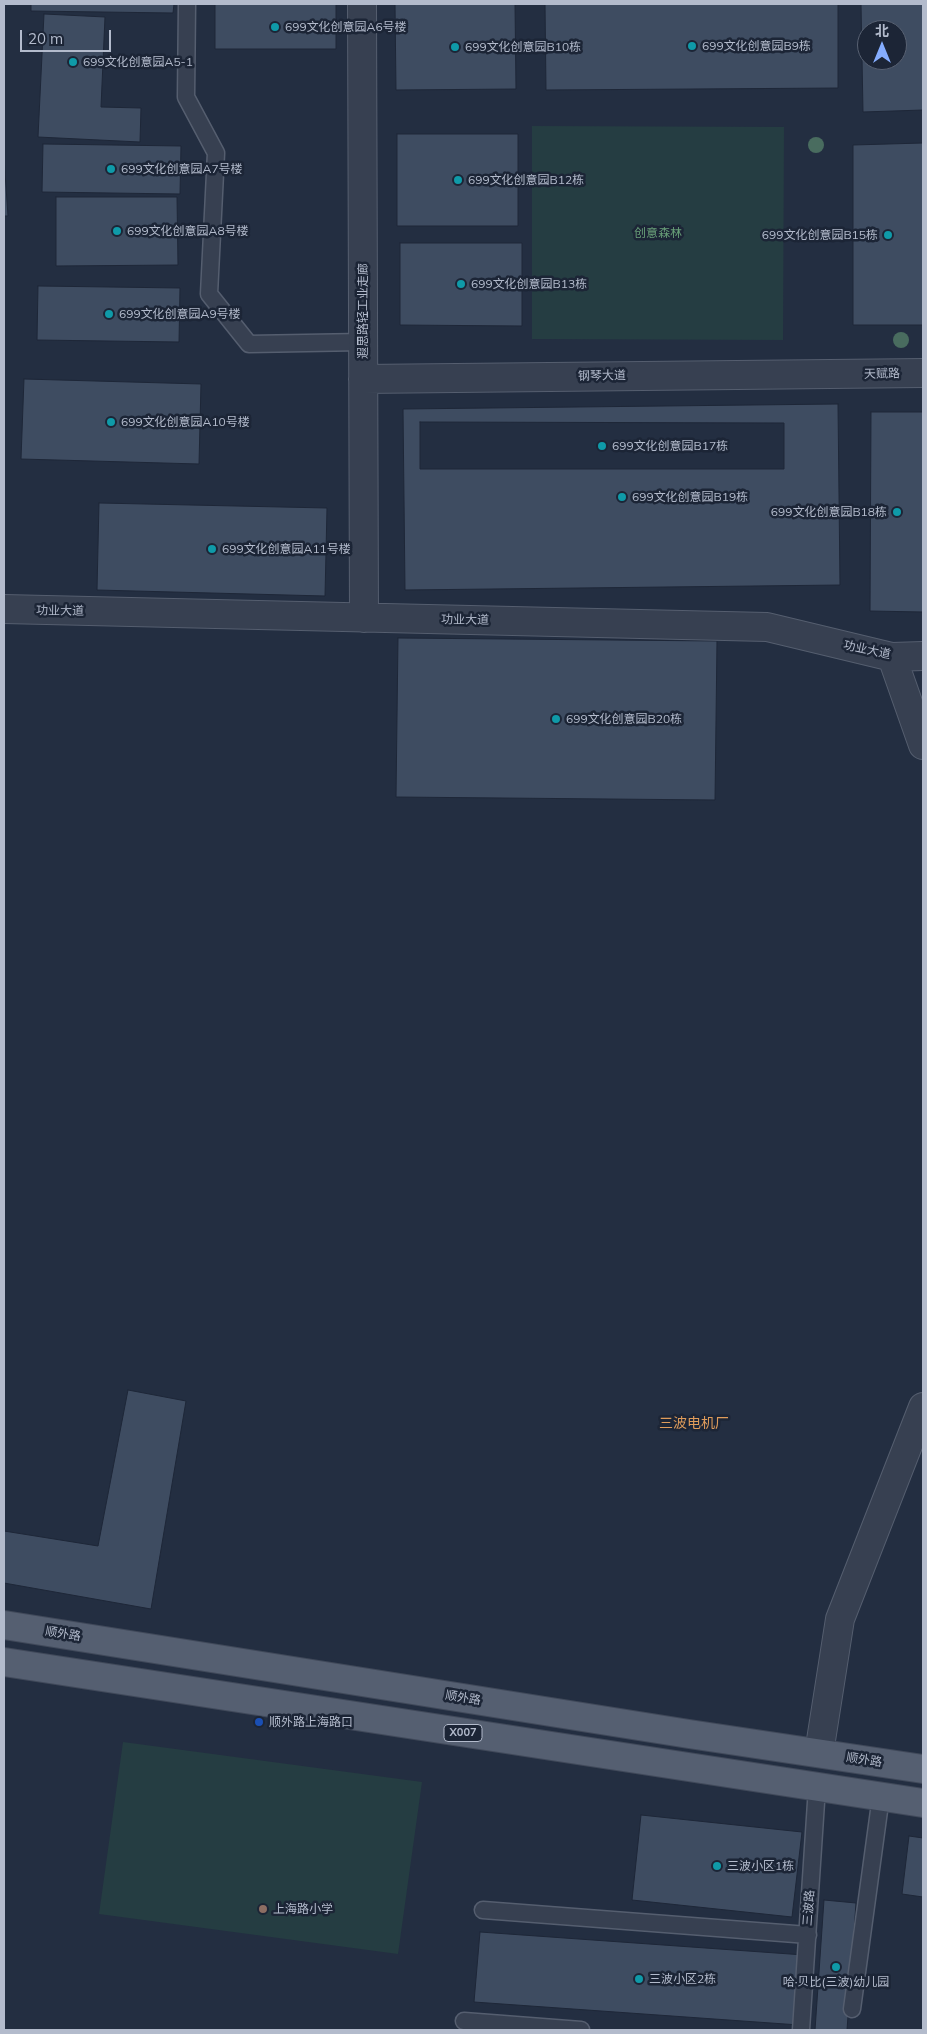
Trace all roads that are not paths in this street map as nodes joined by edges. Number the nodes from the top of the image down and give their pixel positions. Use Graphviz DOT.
graph roads {
  1 [pos="188,4"];
  2 [pos="362,4"];
  3 [pos="363,342"];
  4 [pos="923,373"];
  5 [pos="841,374"];
  6 [pos="364,379"];
  7 [pos="4,609"];
  8 [pos="364,618"];
  9 [pos="923,656"];
  10 [pos="892,657"];
  11 [pos="923,745"];
  12 [pos="923,1407"];
  13 [pos="4,1625"];
  14 [pos="4,1662"];
  15 [pos="819,1753"];
  16 [pos="923,1769"];
  17 [pos="817,1787"];
  18 [pos="881,1796"];
  19 [pos="923,1803"];
  20 [pos="482,1910"];
  21 [pos="808,1935"];
  22 [pos="852,2009"];
  23 [pos="464,2021"];
  24 [pos="581,2030"];
  25 [pos="801,2030"];
  1 -- 3 [label="lane"];
  2 -- 3 [label="street, 遐思路轻工业走廊"];
  3 -- 6 [label="street, 遐思路轻工业走廊"];
  4 -- 5 [label="street, 天赋路"];
  5 -- 6 [label="street, 钢琴大道"];
  6 -- 8 [label="street, 遐思路轻工业走廊"];
  7 -- 8 [label="street, 功业大道"];
  8 -- 10 [label="street, 功业大道"];
  9 -- 10 [label="street, 功业大道"];
  10 -- 11 [label="street"];
  12 -- 15 [label="street"];
  13 -- 15 [label="main road, 顺外路"];
  14 -- 17 [label="main road, X007"];
  15 -- 16 [label="main road, 顺外路"];
  17 -- 18 [label="main road, X007"];
  17 -- 21 [label="lane, 三波路"];
  18 -- 19 [label="main road, X007"];
  18 -- 22 [label="lane"];
  20 -- 21 [label="lane"];
  21 -- 25 [label="lane, 三波路"];
  23 -- 24 [label="lane"];
}
